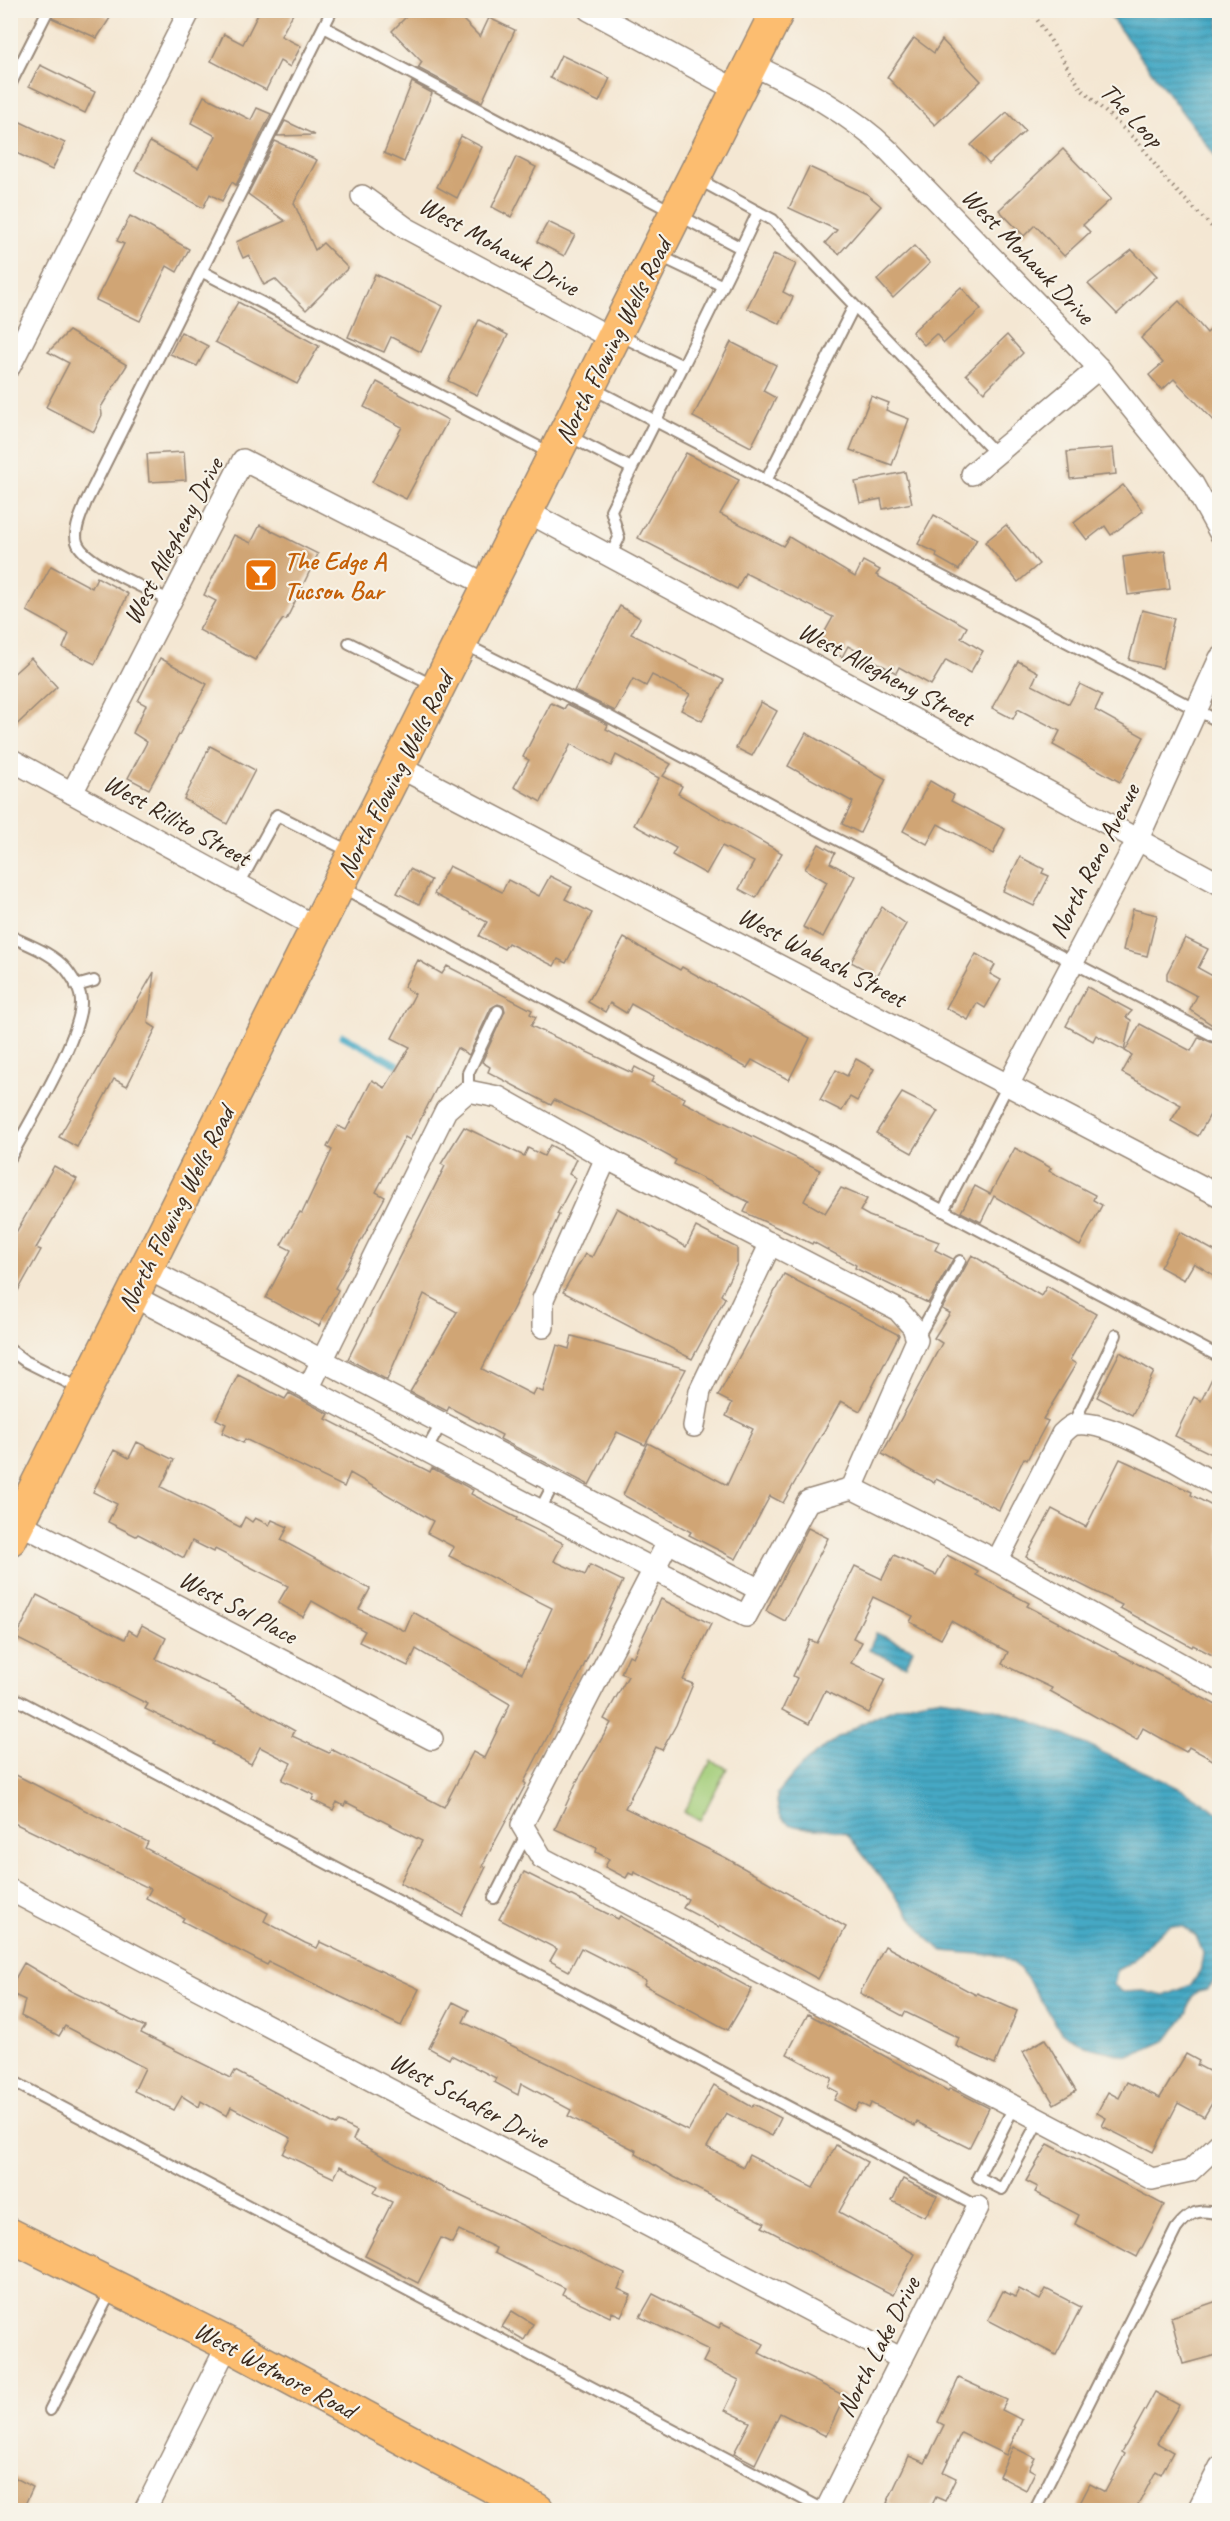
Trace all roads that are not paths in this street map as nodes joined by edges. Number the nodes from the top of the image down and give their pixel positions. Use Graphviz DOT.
graph roads {
  1 [pos="48,10"];
  2 [pos="190,10"];
  3 [pos="332,10"];
  4 [pos="588,10"];
  5 [pos="778,10"];
  6 [pos="324,27"];
  7 [pos="745,77"];
  8 [pos="10,85"];
  9 [pos="695,177"];
  10 [pos="362,196"];
  11 [pos="758,212"];
  12 [pos="676,214"];
  13 [pos="741,248"];
  14 [pos="656,254"];
  15 [pos="201,271"];
  16 [pos="723,286"];
  17 [pos="854,306"];
  18 [pos="614,336"];
  19 [pos="10,366"];
  20 [pos="683,366"];
  21 [pos="1099,368"];
  22 [pos="590,387"];
  23 [pos="656,420"];
  24 [pos="561,445"];
  25 [pos="996,454"];
  26 [pos="631,468"];
  27 [pos="972,474"];
  28 [pos="766,481"];
  29 [pos="526,512"];
  30 [pos="1220,533"];
  31 [pos="610,556"];
  32 [pos="489,586"];
  33 [pos="171,601"];
  34 [pos="349,643"];
  35 [pos="462,643"];
  36 [pos="1220,657"];
  37 [pos="438,688"];
  38 [pos="1196,709"];
  39 [pos="1220,722"];
  40 [pos="10,759"];
  41 [pos="399,767"];
  42 [pos="72,793"];
  43 [pos="1137,841"];
  44 [pos="355,854"];
  45 [pos="240,884"];
  46 [pos="1220,884"];
  47 [pos="339,885"];
  48 [pos="318,928"];
  49 [pos="10,936"];
  50 [pos="1073,963"];
  51 [pos="94,981"];
  52 [pos="76,986"];
  53 [pos="498,1011"];
  54 [pos="1220,1040"];
  55 [pos="1008,1085"];
  56 [pos="468,1091"];
  57 [pos="10,1158"];
  58 [pos="606,1158"];
  59 [pos="1220,1196"];
  60 [pos="943,1211"];
  61 [pos="771,1243"];
  62 [pos="960,1261"];
  63 [pos="140,1282"];
  64 [pos="543,1327"];
  65 [pos="1116,1335"];
  66 [pos="917,1340"];
  67 [pos="10,1350"];
  68 [pos="1220,1358"];
  69 [pos="322,1361"];
  70 [pos="308,1389"];
  71 [pos="84,1390"];
  72 [pos="441,1424"];
  73 [pos="1073,1424"];
  74 [pos="694,1426"];
  75 [pos="426,1451"];
  76 [pos="554,1483"];
  77 [pos="1220,1486"];
  78 [pos="852,1488"];
  79 [pos="540,1510"];
  80 [pos="15,1531"];
  81 [pos="668,1542"];
  82 [pos="997,1561"];
  83 [pos="654,1569"];
  84 [pos="760,1590"];
  85 [pos="1220,1686"];
  86 [pos="10,1696"];
  87 [pos="432,1739"];
  88 [pos="527,1833"];
  89 [pos="10,1890"];
  90 [pos="494,1898"];
  91 [pos="10,2080"];
  92 [pos="1014,2107"];
  93 [pos="1039,2120"];
  94 [pos="1220,2143"];
  95 [pos="978,2207"];
  96 [pos="1220,2215"];
  97 [pos="10,2235"];
  98 [pos="113,2286"];
  99 [pos="228,2344"];
  100 [pos="902,2359"];
  101 [pos="50,2410"];
  102 [pos="1220,2467"];
  103 [pos="146,2511"];
  104 [pos="537,2511"];
  105 [pos="825,2511"];
  106 [pos="1035,2511"];
  107 [pos="1198,2511"];
  1 -- 8 [label="lane"];
  2 -- 19 [label="street"];
  3 -- 6 [label="lane"];
  4 -- 7 [label="street, West Mohawk Drive"];
  5 -- 7 [label="main road, North Flowing Wells Road"];
  6 -- 12 [label="lane"];
  6 -- 15 [label="lane"];
  7 -- 9 [label="main road, North Flowing Wells Road"];
  7 -- 21 [label="street, West Mohawk Drive"];
  9 -- 11 [label="lane"];
  9 -- 12 [label="main road, North Flowing Wells Road"];
  10 -- 18 [label="street, West Mohawk Drive"];
  11 -- 13 [label="lane"];
  11 -- 17 [label="lane"];
  12 -- 13 [label="lane"];
  12 -- 14 [label="main road, North Flowing Wells Road"];
  13 -- 16 [label="lane"];
  14 -- 16 [label="lane"];
  14 -- 18 [label="main road, North Flowing Wells Road"];
  15 -- 24 [label="lane"];
  15 -- 33 [label="lane"];
  16 -- 20 [label="lane"];
  17 -- 25 [label="lane"];
  17 -- 28 [label="lane"];
  18 -- 20 [label="lane"];
  18 -- 22 [label="main road, North Flowing Wells Road"];
  20 -- 23 [label="lane"];
  21 -- 25 [label="street"];
  21 -- 30 [label="street, West Mohawk Drive"];
  22 -- 23 [label="lane"];
  22 -- 24 [label="main road, North Flowing Wells Road"];
  23 -- 26 [label="lane"];
  23 -- 28 [label="lane"];
  24 -- 26 [label="lane"];
  24 -- 29 [label="main road, North Flowing Wells Road"];
  25 -- 27 [label="street"];
  26 -- 31 [label="lane"];
  28 -- 38 [label="lane"];
  29 -- 31 [label="street, West Allegheny Street"];
  29 -- 32 [label="main road, North Flowing Wells Road"];
  31 -- 43 [label="street, West Allegheny Street"];
  32 -- 33 [label="street, West Allegheny Drive"];
  32 -- 35 [label="main road, North Flowing Wells Road"];
  33 -- 42 [label="street, West Allegheny Drive"];
  34 -- 37 [label="lane"];
  35 -- 37 [label="main road, North Flowing Wells Road"];
  35 -- 50 [label="lane"];
  36 -- 38 [label="street, North Reno Avenue"];
  37 -- 41 [label="main road, North Flowing Wells Road"];
  38 -- 39 [label="lane"];
  38 -- 43 [label="street, North Reno Avenue"];
  40 -- 42 [label="street, West Rillito Street"];
  41 -- 44 [label="main road, North Flowing Wells Road"];
  41 -- 55 [label="street, West Wabash Street"];
  42 -- 45 [label="street, West Rillito Street"];
  43 -- 46 [label="street, West Allegheny Street"];
  43 -- 50 [label="street, North Reno Avenue"];
  44 -- 45 [label="lane"];
  44 -- 47 [label="main road, North Flowing Wells Road"];
  45 -- 48 [label="street, West Rillito Street"];
  47 -- 48 [label="main road, North Flowing Wells Road"];
  47 -- 60 [label="lane"];
  48 -- 63 [label="main road, North Flowing Wells Road"];
  49 -- 52 [label="lane"];
  50 -- 54 [label="lane"];
  50 -- 55 [label="street, North Reno Avenue"];
  51 -- 52 [label="lane"];
  52 -- 57 [label="lane"];
  53 -- 56 [label="lane"];
  55 -- 59 [label="street, West Wabash Street"];
  55 -- 60 [label="lane"];
  56 -- 58 [label="street"];
  56 -- 69 [label="street"];
  58 -- 61 [label="street"];
  58 -- 64 [label="street"];
  60 -- 68 [label="lane"];
  61 -- 66 [label="street"];
  61 -- 74 [label="street"];
  62 -- 66 [label="lane"];
  63 -- 69 [label="street"];
  63 -- 70 [label="street"];
  63 -- 71 [label="main road, North Flowing Wells Road"];
  65 -- 73 [label="lane"];
  66 -- 78 [label="street"];
  67 -- 71 [label="lane"];
  69 -- 70 [label="street"];
  69 -- 72 [label="street"];
  70 -- 75 [label="street"];
  71 -- 80 [label="main road, North Flowing Wells Road"];
  72 -- 75 [label="lane"];
  72 -- 76 [label="street"];
  73 -- 77 [label="street"];
  73 -- 82 [label="street"];
  75 -- 79 [label="street"];
  76 -- 79 [label="lane"];
  76 -- 81 [label="street"];
  78 -- 82 [label="street"];
  78 -- 84 [label="street"];
  79 -- 83 [label="street"];
  80 -- 87 [label="street, West Sol Place"];
  81 -- 83 [label="street"];
  81 -- 84 [label="street"];
  82 -- 85 [label="street"];
  83 -- 84 [label="street"];
  83 -- 88 [label="street"];
  86 -- 95 [label="lane"];
  88 -- 90 [label="lane"];
  88 -- 92 [label="street"];
  89 -- 100 [label="street, West Schafer Drive"];
  91 -- 105 [label="lane"];
  92 -- 93 [label="street"];
  92 -- 93 [label="lane"];
  93 -- 94 [label="street"];
  95 -- 100 [label="street, North Lake Drive"];
  96 -- 106 [label="lane"];
  97 -- 98 [label="main road, West Wetmore Road"];
  98 -- 99 [label="main road, West Wetmore Road"];
  98 -- 101 [label="lane"];
  99 -- 103 [label="street"];
  99 -- 104 [label="main road, West Wetmore Road"];
  100 -- 105 [label="street, North Lake Drive"];
  102 -- 107 [label="street"];
}
